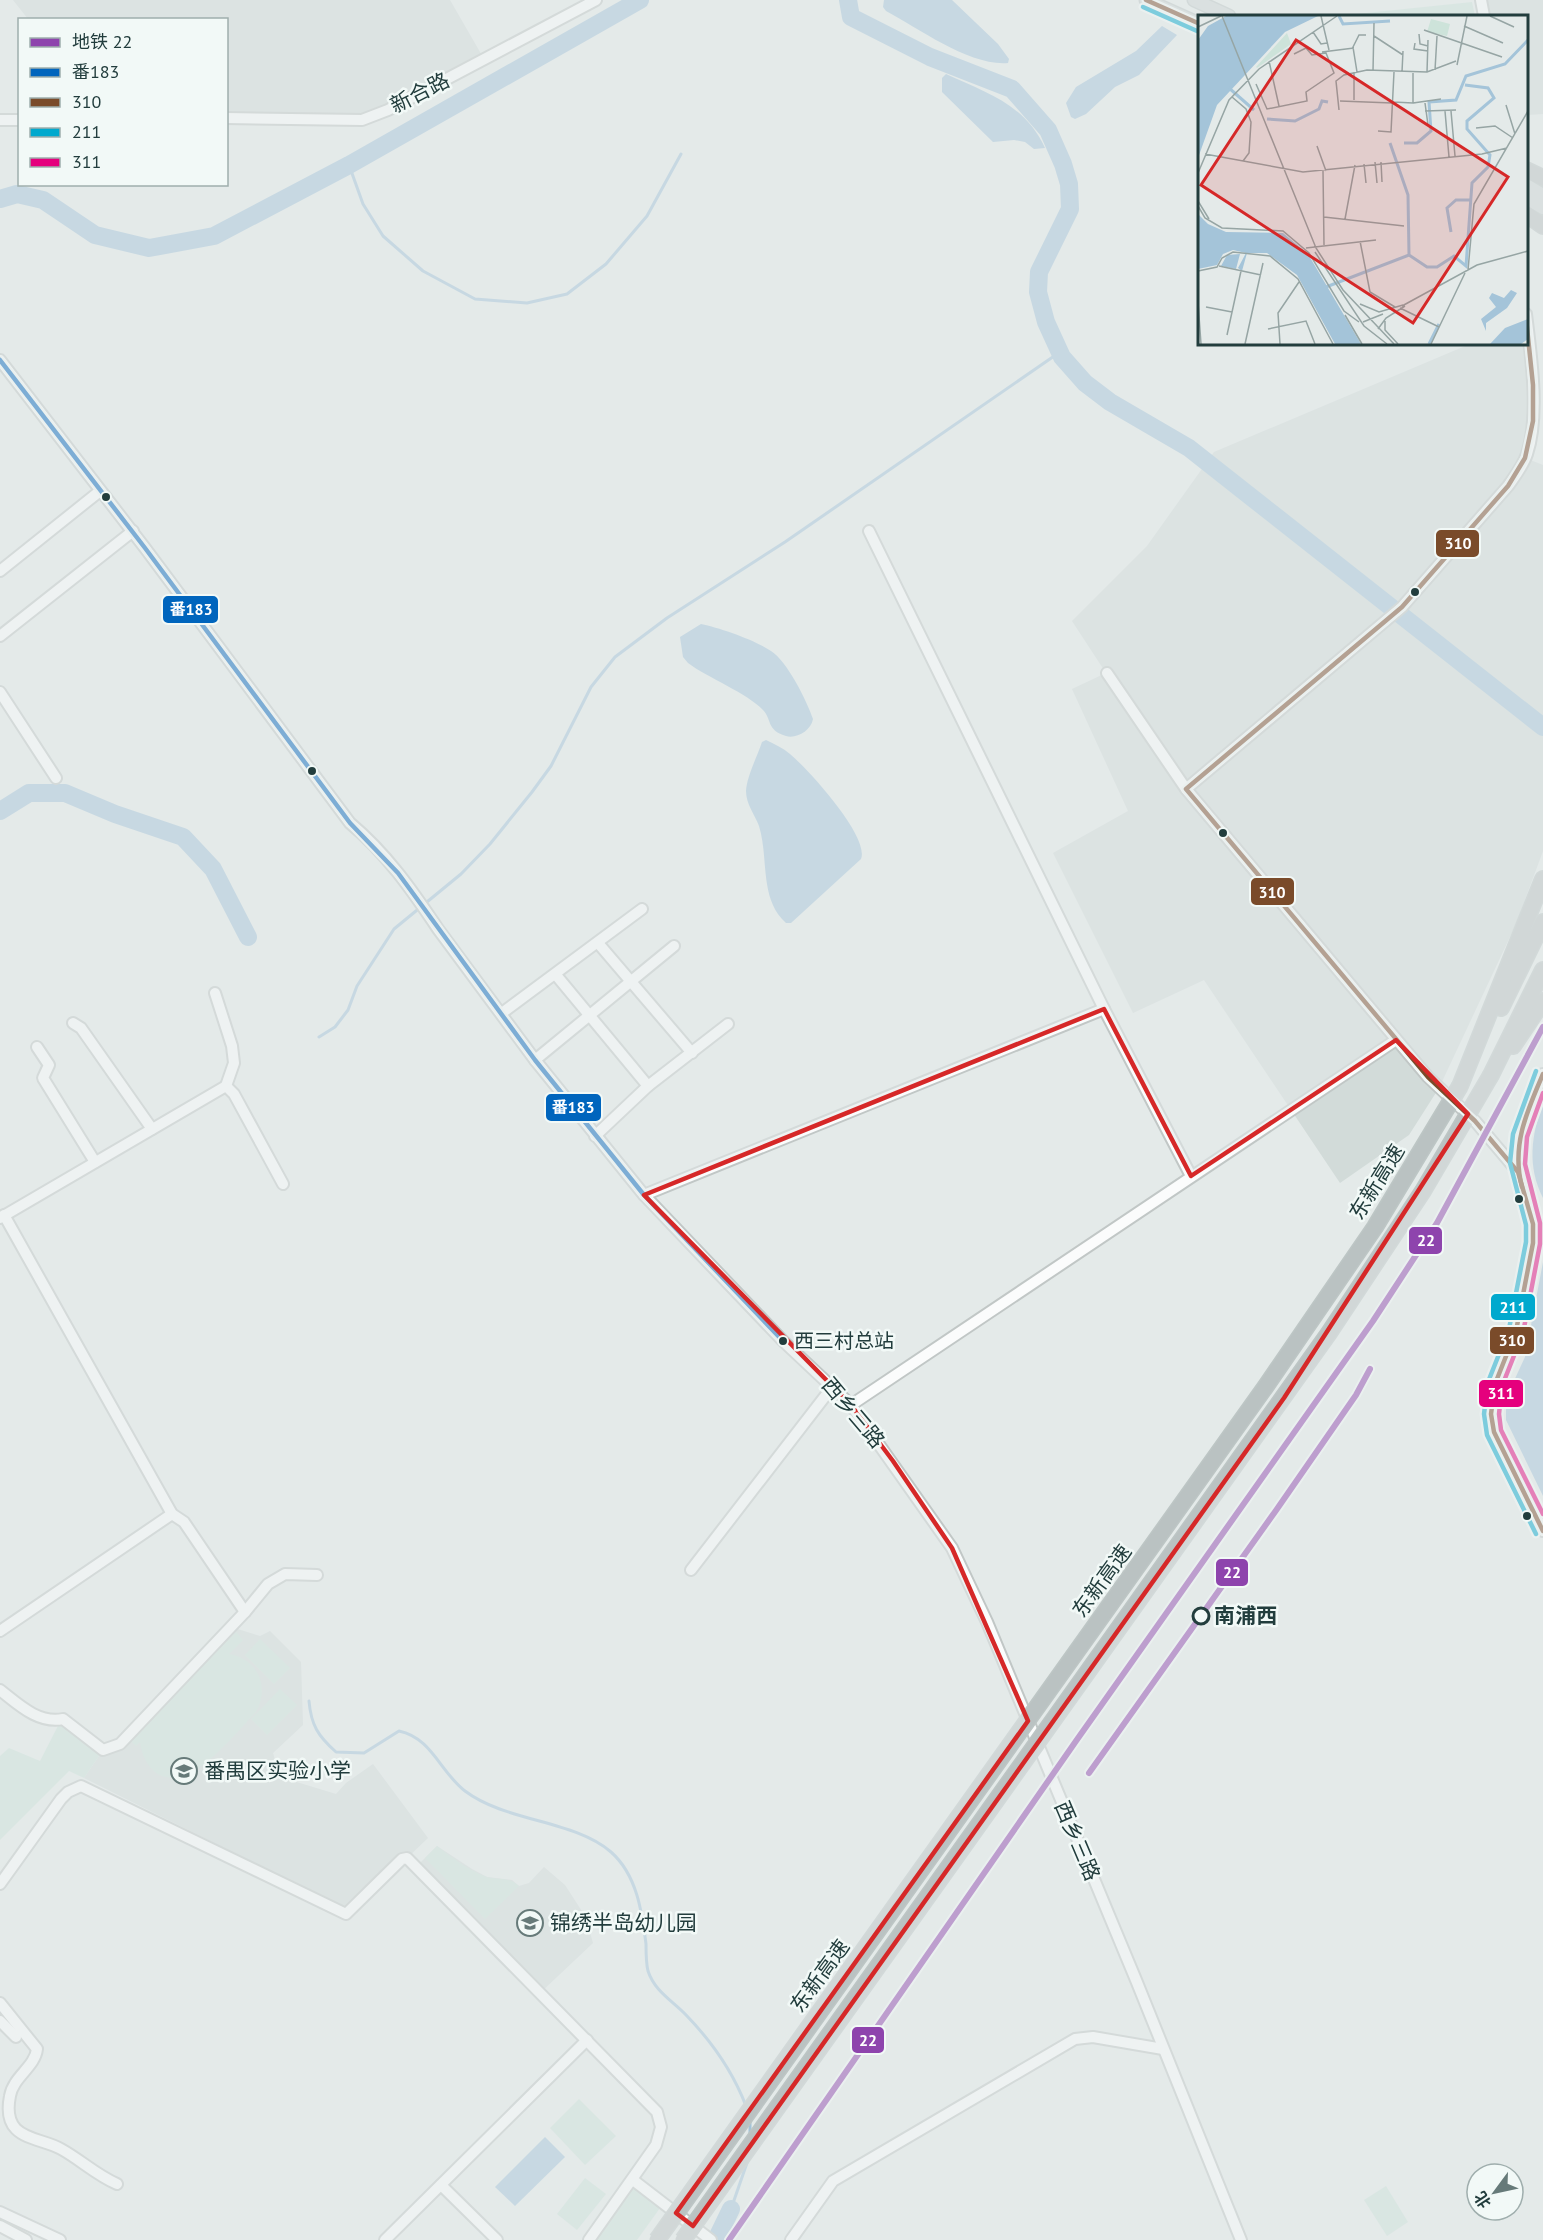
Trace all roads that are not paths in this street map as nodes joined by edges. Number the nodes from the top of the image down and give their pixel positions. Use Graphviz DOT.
graph roads {
  1 [pos="596,0"];
  2 [pos="1146,0"];
  3 [pos="1194,0"];
  4 [pos="1481,0"];
  5 [pos="1227,15"];
  6 [pos="1484,15"];
  7 [pos="1198,23"];
  8 [pos="228,118"];
  9 [pos="0,120"];
  10 [pos="18,120"];
  11 [pos="1528,170"];
  12 [pos="1543,178"];
  13 [pos="1528,186"];
  14 [pos="1543,195"];
  15 [pos="1528,199"];
  16 [pos="1543,208"];
  17 [pos="1528,215"];
  18 [pos="1543,226"];
  19 [pos="1528,329"];
  20 [pos="0,360"];
  21 [pos="100,491"];
  22 [pos="133,531"];
  23 [pos="868,531"];
  24 [pos="0,571"];
  25 [pos="0,636"];
  26 [pos="1107,673"];
  27 [pos="0,692"];
  28 [pos="56,778"];
  29 [pos="1186,789"];
  30 [pos="1543,879"];
  31 [pos="642,909"];
  32 [pos="1543,922"];
  33 [pos="598,943"];
  34 [pos="674,946"];
  35 [pos="1543,970"];
  36 [pos="556,975"];
  37 [pos="632,982"];
  38 [pos="215,993"];
  39 [pos="1543,1001"];
  40 [pos="1104,1009"];
  41 [pos="502,1013"];
  42 [pos="591,1017"];
  43 [pos="73,1023"];
  44 [pos="728,1024"];
  45 [pos="1396,1040"];
  46 [pos="37,1047"];
  47 [pos="692,1053"];
  48 [pos="535,1060"];
  49 [pos="1543,1074"];
  50 [pos="1491,1075"];
  51 [pos="226,1086"];
  52 [pos="648,1086"];
  53 [pos="1460,1086"];
  54 [pos="152,1129"];
  55 [pos="595,1136"];
  56 [pos="95,1162"];
  57 [pos="1518,1172"];
  58 [pos="1191,1176"];
  59 [pos="283,1184"];
  60 [pos="644,1194"];
  61 [pos="1,1217"];
  62 [pos="833,1386"];
  63 [pos="851,1405"];
  64 [pos="172,1514"];
  65 [pos="1543,1532"];
  66 [pos="691,1570"];
  67 [pos="317,1575"];
  68 [pos="245,1612"];
  69 [pos="0,1631"];
  70 [pos="0,1690"];
  71 [pos="0,1884"];
  72 [pos="0,2003"];
  73 [pos="0,2021"];
  74 [pos="16,2037"];
  75 [pos="587,2040"];
  76 [pos="1163,2049"];
  77 [pos="633,2180"];
  78 [pos="117,2184"];
  79 [pos="441,2185"];
  80 [pos="0,2212"];
  81 [pos="0,2226"];
  82 [pos="26,2240"];
  83 [pos="60,2240"];
  84 [pos="385,2240"];
  85 [pos="497,2240"];
  86 [pos="590,2240"];
  87 [pos="657,2240"];
  88 [pos="683,2240"];
  89 [pos="711,2240"];
  90 [pos="791,2240"];
  91 [pos="1241,2240"];
  1 -- 8 [label="street, 新合路"];
  2 -- 7 [label="main road"];
  3 -- 5 [label="main road"];
  4 -- 6 [label="street"];
  9 -- 10 [label="street"];
  11 -- 12 [label="highway"];
  13 -- 14 [label="main road"];
  15 -- 16 [label="main road"];
  17 -- 18 [label="highway"];
  19 -- 29 [label="street"];
  20 -- 21 [label="street, 西乡三路"];
  21 -- 22 [label="street, 西乡三路"];
  21 -- 24 [label="street"];
  22 -- 25 [label="street"];
  22 -- 41 [label="street, 西乡三路"];
  23 -- 40 [label="street"];
  26 -- 29 [label="street"];
  27 -- 28 [label="street"];
  29 -- 45 [label="street"];
  30 -- 53 [label="highway"];
  31 -- 33 [label="street"];
  32 -- 53 [label="highway, 东新高速"];
  33 -- 36 [label="street"];
  33 -- 37 [label="street"];
  34 -- 37 [label="street"];
  35 -- 50 [label="highway, 东新高速"];
  36 -- 41 [label="street"];
  36 -- 42 [label="street"];
  37 -- 42 [label="street"];
  37 -- 47 [label="street"];
  38 -- 51 [label="street"];
  39 -- 50 [label="highway"];
  40 -- 58 [label="street"];
  40 -- 60 [label="street"];
  41 -- 48 [label="street, 西乡三路"];
  42 -- 48 [label="street"];
  42 -- 52 [label="street"];
  43 -- 54 [label="street"];
  44 -- 47 [label="street"];
  45 -- 57 [label="street"];
  45 -- 58 [label="street"];
  46 -- 56 [label="street"];
  47 -- 52 [label="street"];
  48 -- 55 [label="street, 西乡三路"];
  49 -- 57 [label="street"];
  50 -- 88 [label="highway, 东新高速, bridge"];
  51 -- 54 [label="street"];
  51 -- 59 [label="street"];
  52 -- 55 [label="street"];
  53 -- 87 [label="highway, 东新高速, bridge"];
  54 -- 56 [label="street"];
  55 -- 60 [label="street, 西乡三路"];
  56 -- 61 [label="street"];
  57 -- 65 [label="street"];
  58 -- 63 [label="street"];
  60 -- 62 [label="street, 西乡三路"];
  61 -- 64 [label="street"];
  62 -- 63 [label="street, 西乡三路"];
  62 -- 66 [label="street"];
  63 -- 76 [label="street, 西乡三路"];
  64 -- 68 [label="street"];
  64 -- 69 [label="street"];
  67 -- 68 [label="street"];
  68 -- 70 [label="street"];
  71 -- 75 [label="street"];
  72 -- 78 [label="street"];
  73 -- 74 [label="street"];
  75 -- 77 [label="street"];
  75 -- 79 [label="street"];
  76 -- 90 [label="street"];
  76 -- 91 [label="street, 西乡三路"];
  77 -- 86 [label="street"];
  77 -- 89 [label="street"];
  79 -- 84 [label="street"];
  79 -- 85 [label="street"];
  80 -- 83 [label="street"];
  81 -- 82 [label="street"];
}
